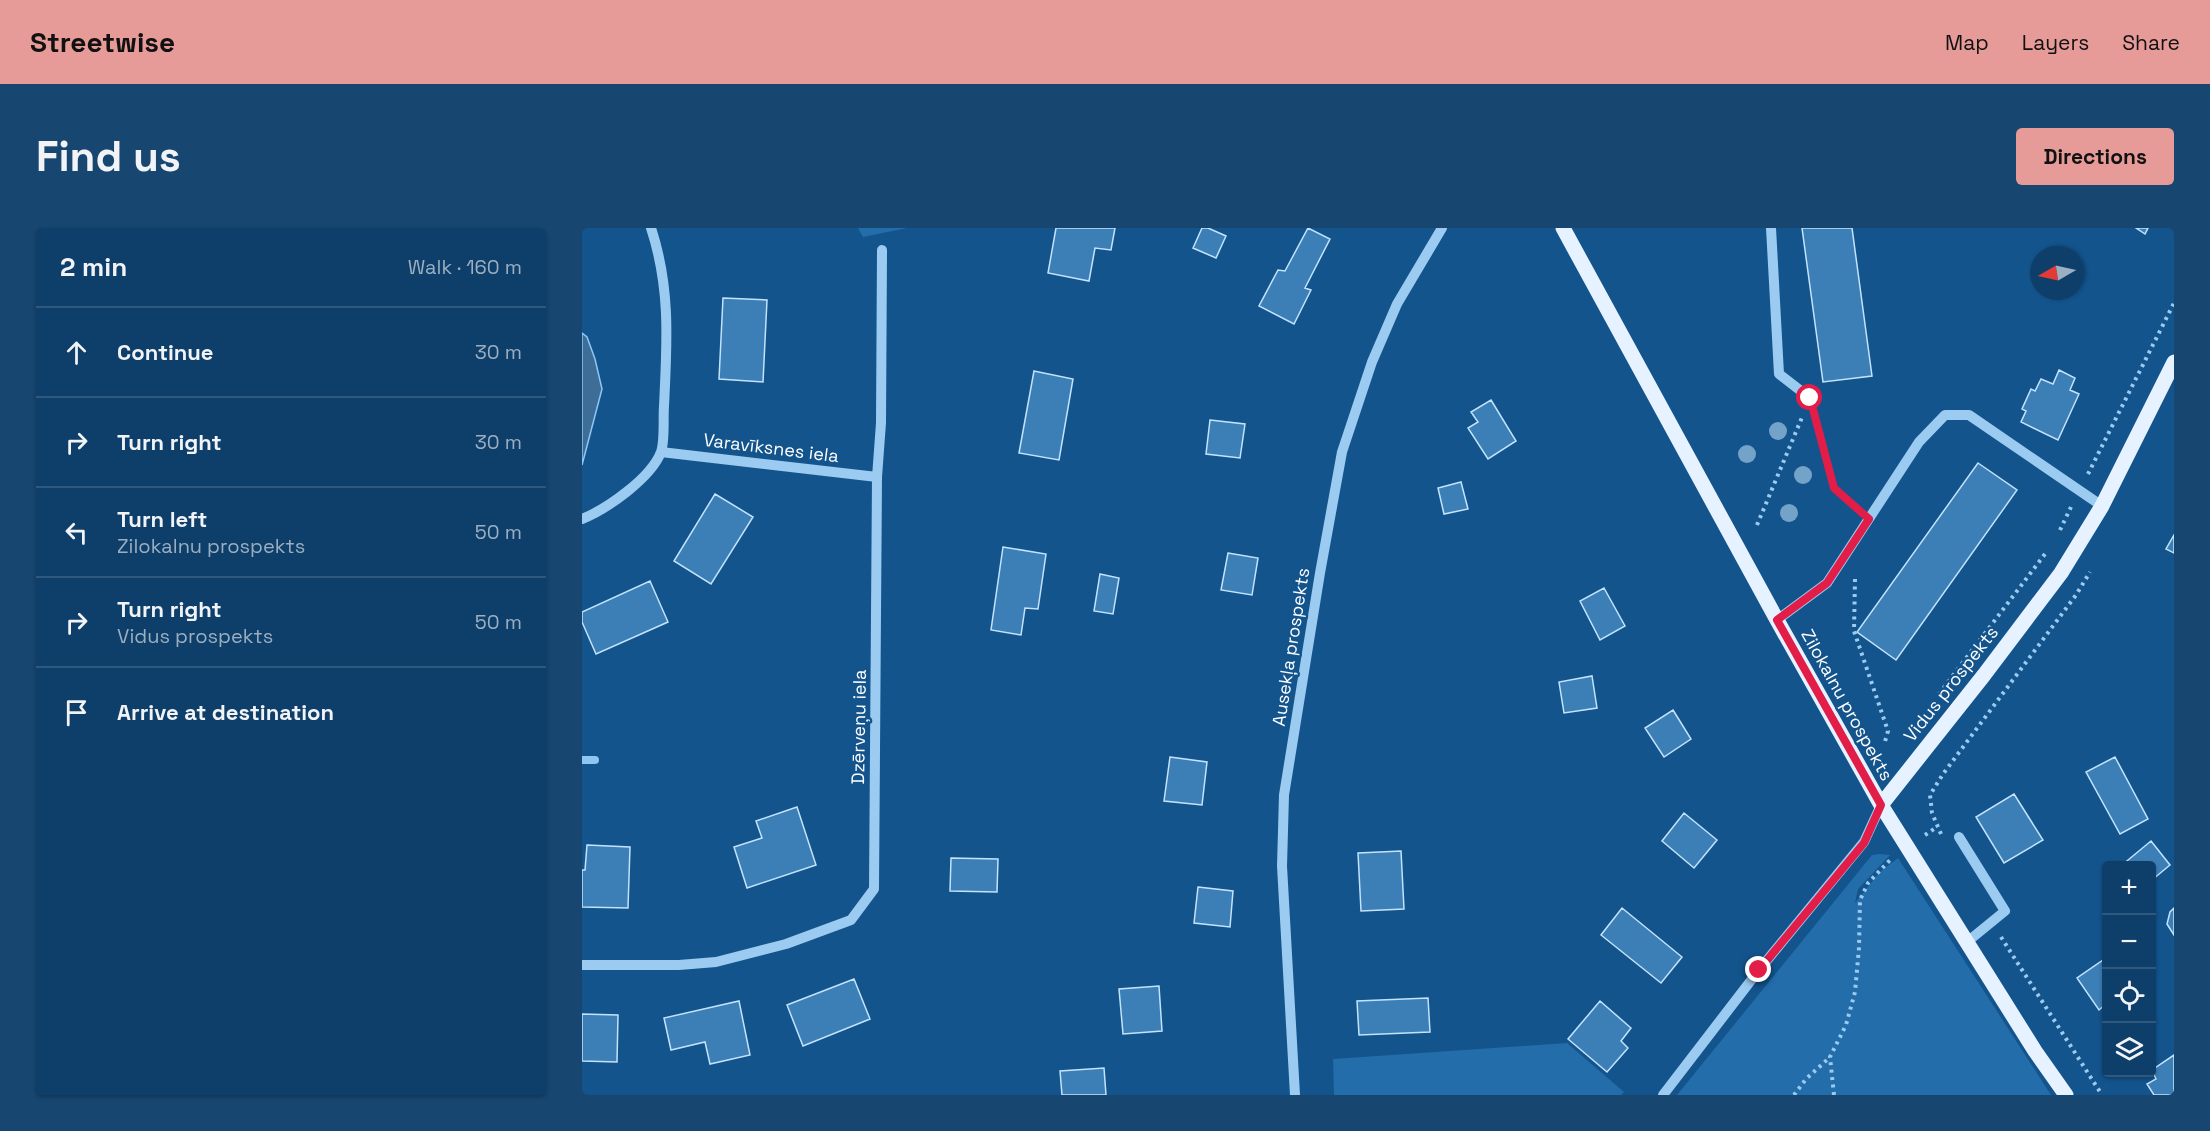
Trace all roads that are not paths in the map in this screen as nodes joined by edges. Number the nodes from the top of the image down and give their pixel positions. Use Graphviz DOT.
graph roads {
  1 [pos="651,228"];
  2 [pos="1442,228"];
  3 [pos="1563,228"];
  4 [pos="1771,228"];
  5 [pos="882,250"];
  6 [pos="2174,362"];
  7 [pos="1810,398"];
  8 [pos="661,452"];
  9 [pos="877,477"];
  10 [pos="2102,506"];
  11 [pos="582,519"];
  12 [pos="1777,620"];
  13 [pos="1881,805"];
  14 [pos="1959,837"];
  15 [pos="1967,942"];
  16 [pos="582,965"];
  17 [pos="1295,1095"];
  18 [pos="1663,1095"];
  19 [pos="2066,1095"];
  1 -- 8 [label="street"];
  2 -- 17 [label="street, Ausekļa prospekts"];
  3 -- 12 [label="main road, Zilokalnu prospekts"];
  4 -- 7 [label="street"];
  5 -- 9 [label="street, Dzērveņu iela"];
  6 -- 10 [label="main road, Vidus prospekts"];
  8 -- 9 [label="street, Varavīksnes iela"];
  8 -- 11 [label="street"];
  9 -- 16 [label="street, Dzērveņu iela"];
  10 -- 12 [label="street"];
  10 -- 13 [label="main road, Vidus prospekts"];
  12 -- 13 [label="main road, Zilokalnu prospekts"];
  13 -- 15 [label="main road, Zilokalnu prospekts"];
  13 -- 18 [label="street, Vidus prospekts"];
  14 -- 15 [label="street"];
  15 -- 19 [label="main road, Zilokalnu prospekts"];
}
